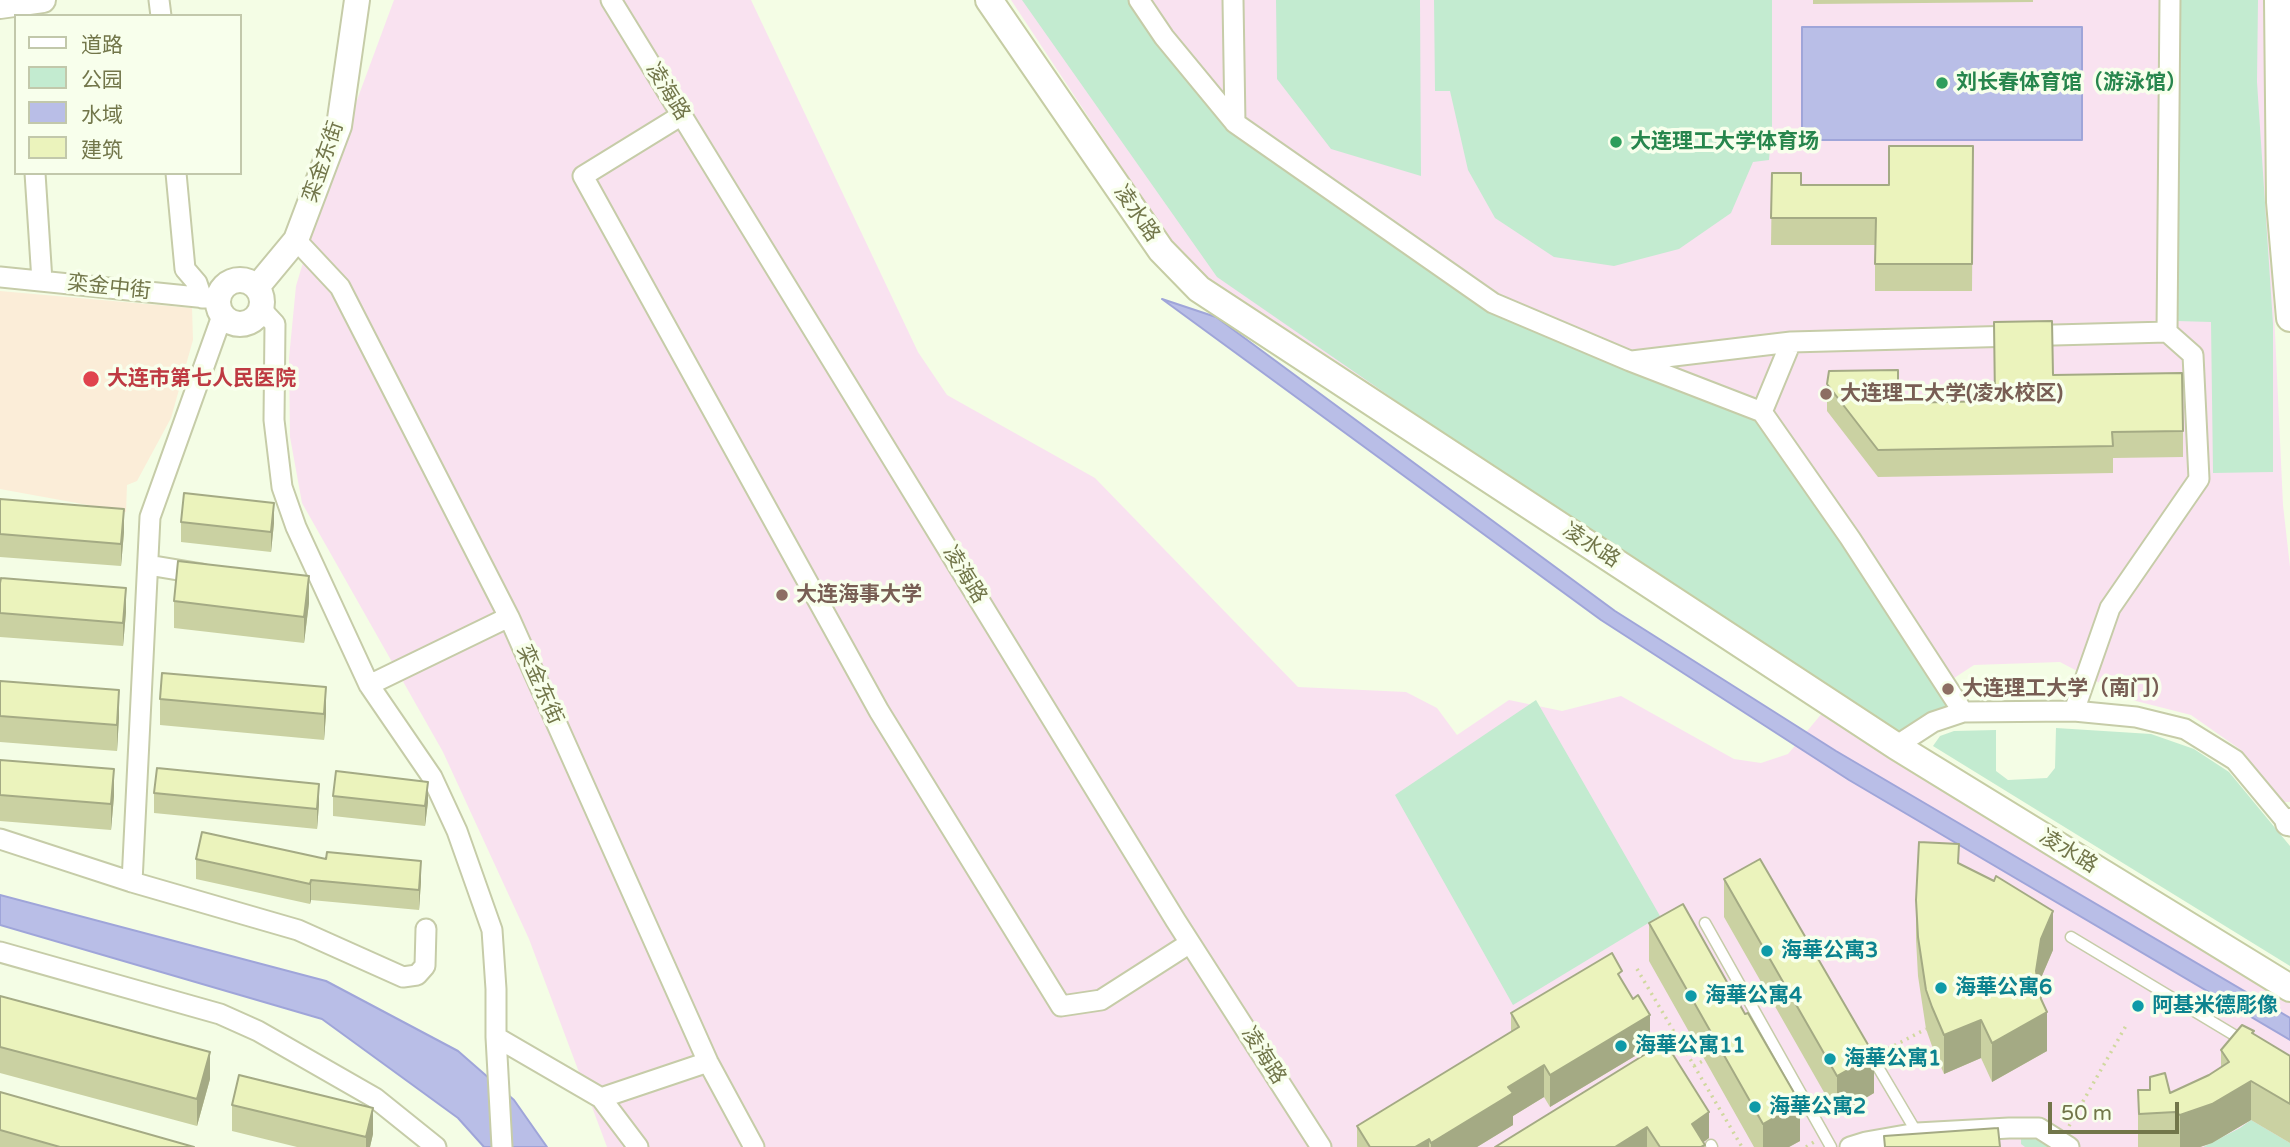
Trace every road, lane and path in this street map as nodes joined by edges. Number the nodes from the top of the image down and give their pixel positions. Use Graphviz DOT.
graph roads {
  1 [pos="357,0"];
  2 [pos="611,0"];
  3 [pos="989,0"];
  4 [pos="1139,0"];
  5 [pos="1233,0"];
  6 [pos="2170,0"];
  7 [pos="2278,0"];
  8 [pos="682,115"];
  9 [pos="1235,122"];
  10 [pos="35,175"];
  11 [pos="176,175"];
  12 [pos="296,240"];
  13 [pos="0,277"];
  14 [pos="42,281"];
  15 [pos="259,298"];
  16 [pos="214,304"];
  17 [pos="2290,318"];
  18 [pos="2167,332"];
  19 [pos="1791,342"];
  20 [pos="1630,361"];
  21 [pos="1762,412"];
  22 [pos="148,565"];
  23 [pos="227,578"];
  24 [pos="509,617"];
  25 [pos="369,685"];
  26 [pos="2074,711"];
  27 [pos="1963,712"];
  28 [pos="1896,746"];
  29 [pos="2289,823"];
  30 [pos="0,839"];
  31 [pos="132,882"];
  32 [pos="1705,923"];
  33 [pos="426,929"];
  34 [pos="2070,937"];
  35 [pos="1190,943"];
  36 [pos="0,952"];
  37 [pos="1637,969"];
  38 [pos="2290,988"];
  39 [pos="2127,1024"];
  40 [pos="1926,1029"];
  41 [pos="1865,1046"];
  42 [pos="496,1047"];
  43 [pos="2258,1049"];
  44 [pos="1871,1057"];
  45 [pos="708,1062"];
  46 [pos="601,1098"];
  47 [pos="1917,1133"];
  48 [pos="2068,1139"];
  49 [pos="436,1147"];
  50 [pos="502,1147"];
  51 [pos="638,1147"];
  52 [pos="754,1147"];
  53 [pos="1321,1147"];
  54 [pos="1742,1147"];
  55 [pos="1831,1147"];
  56 [pos="1850,1147"];
  1 -- 12 [label="street, 栾金东街"];
  2 -- 8 [label="street, 凌海路"];
  3 -- 28 [label="main road, 凌水路"];
  4 -- 9 [label="street"];
  5 -- 9 [label="street"];
  6 -- 18 [label="street"];
  7 -- 17 [label="main road"];
  8 -- 35 [label="street, 凌海路"];
  8 -- 35 [label="street"];
  9 -- 20 [label="street"];
  10 -- 14 [label="street"];
  11 -- 16 [label="street"];
  12 -- 15 [label="street, 栾金东街"];
  12 -- 24 [label="street, 栾金东街"];
  13 -- 14 [label="street, 栾金中街"];
  14 -- 16 [label="street, 栾金中街"];
  15 -- 16 [label="street"];
  15 -- 16 [label="street, 栾金东街"];
  15 -- 25 [label="street"];
  16 -- 22 [label="street"];
  18 -- 19 [label="street"];
  18 -- 26 [label="street"];
  19 -- 20 [label="street"];
  19 -- 21 [label="street"];
  20 -- 21 [label="street"];
  21 -- 27 [label="street"];
  22 -- 23 [label="street"];
  22 -- 31 [label="street"];
  24 -- 25 [label="street"];
  24 -- 45 [label="street, 栾金东街"];
  25 -- 42 [label="street"];
  26 -- 27 [label="street"];
  26 -- 29 [label="street"];
  27 -- 28 [label="street"];
  28 -- 38 [label="main road, 凌水路"];
  30 -- 31 [label="street"];
  31 -- 33 [label="street"];
  32 -- 55 [label="lane"];
  34 -- 43 [label="lane"];
  35 -- 53 [label="street, 凌海路"];
  36 -- 49 [label="street"];
  37 -- 54 [label="path"];
  39 -- 48 [label="path"];
  40 -- 44 [label="path"];
  41 -- 44 [label="lane"];
  42 -- 46 [label="street"];
  42 -- 50 [label="street"];
  44 -- 47 [label="lane"];
  45 -- 46 [label="street"];
  45 -- 52 [label="street, 栾金东街"];
  46 -- 51 [label="street"];
  47 -- 48 [label="street"];
  47 -- 56 [label="street"];
}
